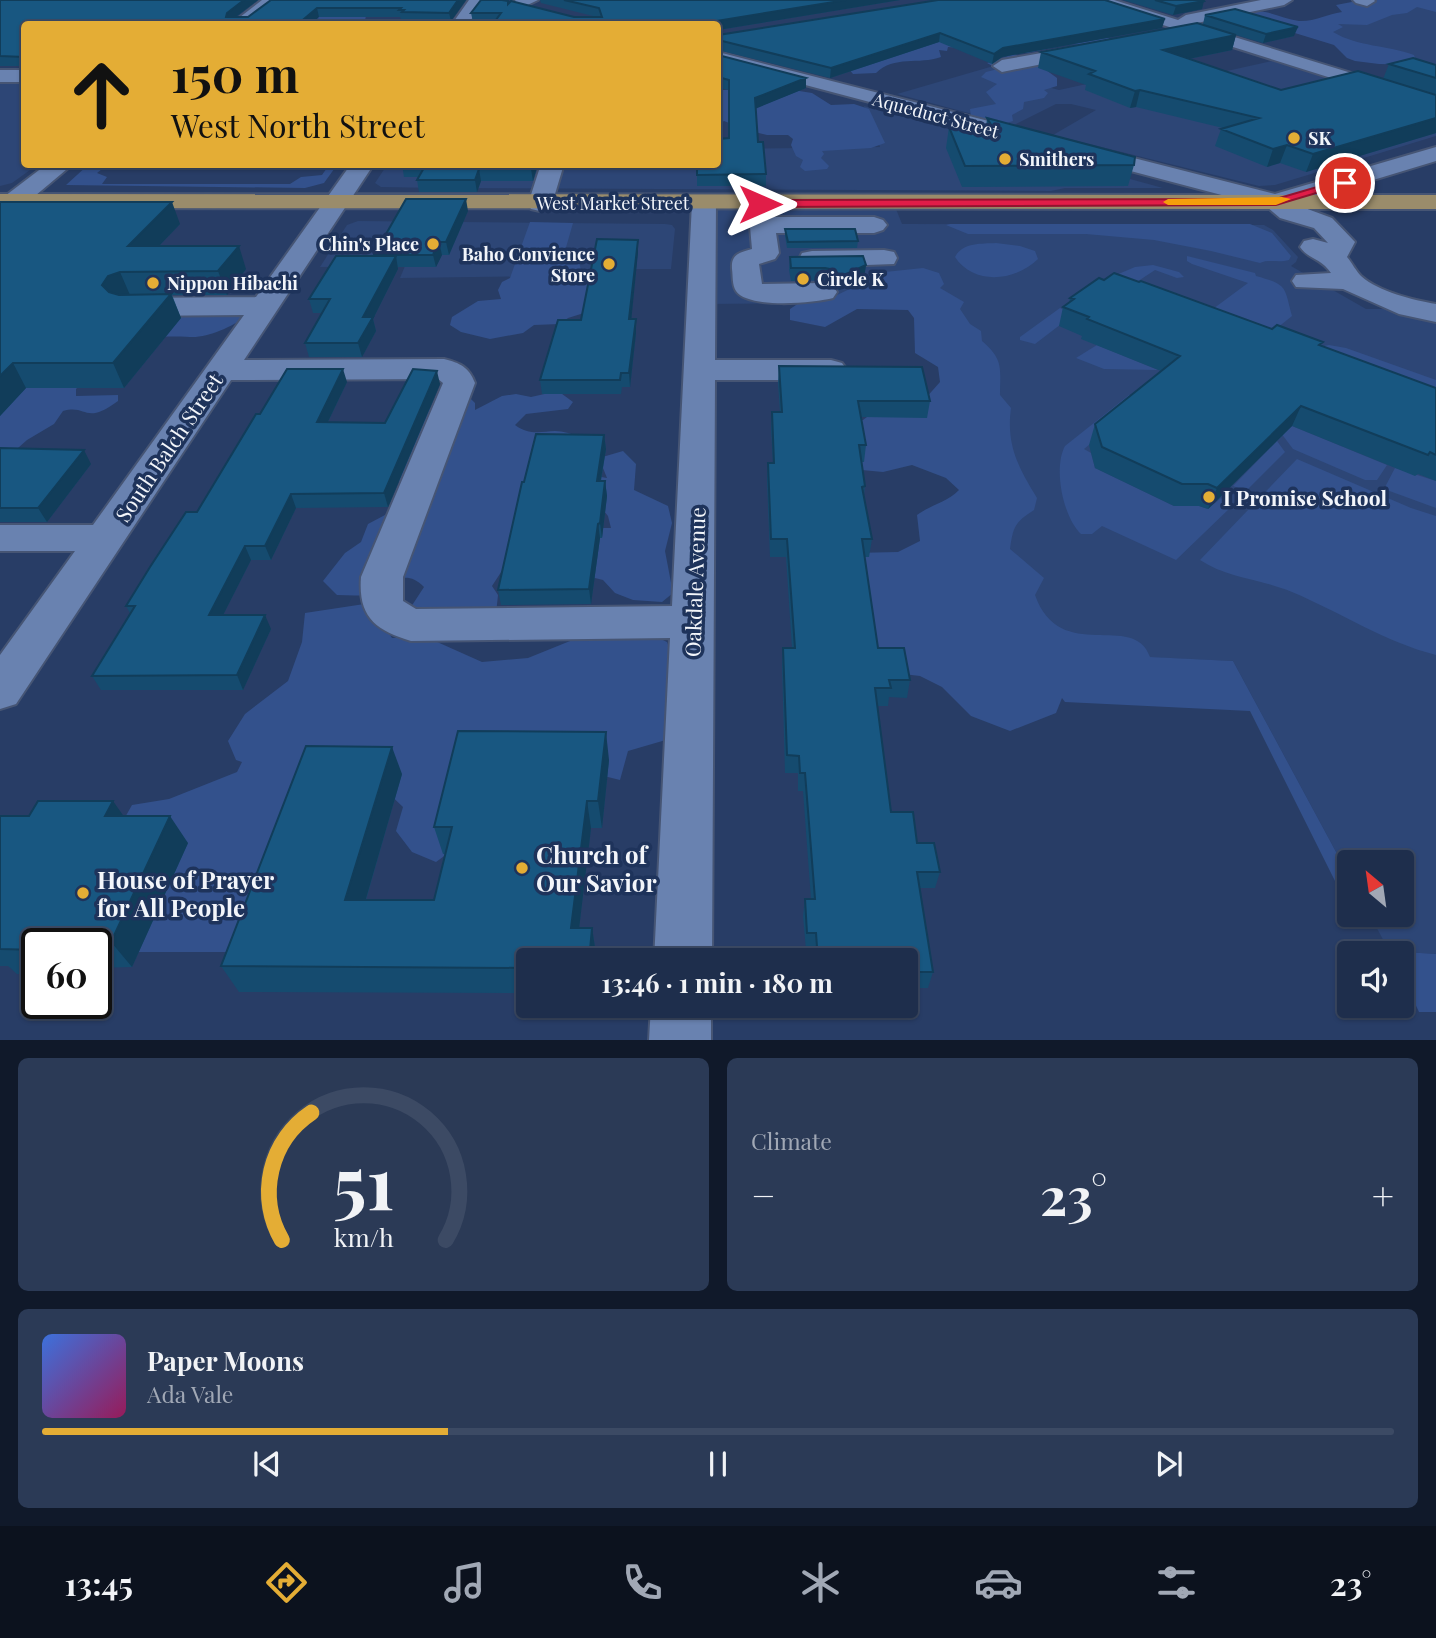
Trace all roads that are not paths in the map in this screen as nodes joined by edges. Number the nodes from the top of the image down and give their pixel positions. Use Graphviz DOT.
graph roads {
  1 [pos="272,0"];
  2 [pos="477,0"];
  3 [pos="499,0"];
  4 [pos="1098,0"];
  5 [pos="1284,0"];
  6 [pos="524,2"];
  7 [pos="547,12"];
  8 [pos="243,21"];
  9 [pos="462,21"];
  10 [pos="1171,23"];
  11 [pos="1194,30"];
  12 [pos="1156,37"];
  13 [pos="1105,46"];
  14 [pos="721,60"];
  15 [pos="1002,66"];
  16 [pos="0,76"];
  17 [pos="21,76"];
  18 [pos="1436,93"];
  19 [pos="1415,98"];
  20 [pos="1436,105"];
  21 [pos="1436,154"];
  22 [pos="56,168"];
  23 [pos="360,168"];
  24 [pos="552,168"];
  25 [pos="7,201"];
  26 [pos="1436,202"];
  27 [pos="704,203"];
  28 [pos="335,204"];
  29 [pos="540,204"];
  30 [pos="1282,207"];
  31 [pos="767,232"];
  32 [pos="872,233"];
  33 [pos="850,279"];
  34 [pos="1307,281"];
  35 [pos="1350,281"];
  36 [pos="823,292"];
  37 [pos="264,306"];
  38 [pos="130,307"];
  39 [pos="1436,313"];
  40 [pos="864,369"];
  41 [pos="220,370"];
  42 [pos="700,370"];
  43 [pos="0,538"];
  44 [pos="105,538"];
  45 [pos="693,622"];
  46 [pos="0,691"];
  47 [pos="683,948"];
  48 [pos="681,1018"];
  49 [pos="680,1040"];
  1 -- 8 [label="street"];
  2 -- 9 [label="street"];
  3 -- 6 [label="street"];
  4 -- 10 [label="street"];
  5 -- 10 [label="street"];
  6 -- 7 [label="street"];
  10 -- 11 [label="street"];
  11 -- 12 [label="street"];
  11 -- 19 [label="street"];
  13 -- 15 [label="street"];
  14 -- 30 [label="street, Aqueduct Street"];
  16 -- 17 [label="street"];
  18 -- 19 [label="street"];
  19 -- 20 [label="street"];
  21 -- 30 [label="street"];
  22 -- 25 [label="street"];
  23 -- 28 [label="street, South Balch Street"];
  24 -- 29 [label="street"];
  25 -- 28 [label="main road, West Market Street"];
  26 -- 30 [label="main road, West Market Street"];
  27 -- 29 [label="main road, West Market Street"];
  27 -- 31 [label="main road, West Market Street"];
  27 -- 42 [label="street, Oakdale Avenue"];
  28 -- 29 [label="main road, West Market Street"];
  28 -- 37 [label="street, South Balch Street"];
  30 -- 32 [label="main road, West Market Street"];
  30 -- 35 [label="street"];
  31 -- 32 [label="main road, West Market Street"];
  31 -- 32 [label="street"];
  31 -- 36 [label="street"];
  32 -- 33 [label="street"];
  34 -- 35 [label="street"];
  35 -- 39 [label="street"];
  37 -- 38 [label="street"];
  37 -- 41 [label="street, South Balch Street"];
  40 -- 42 [label="street"];
  41 -- 44 [label="street, South Balch Street"];
  41 -- 45 [label="street"];
  42 -- 45 [label="street, Oakdale Avenue"];
  43 -- 44 [label="street"];
  44 -- 46 [label="street, South Balch Street"];
  45 -- 47 [label="street, Oakdale Avenue"];
  48 -- 49 [label="street"];
}
